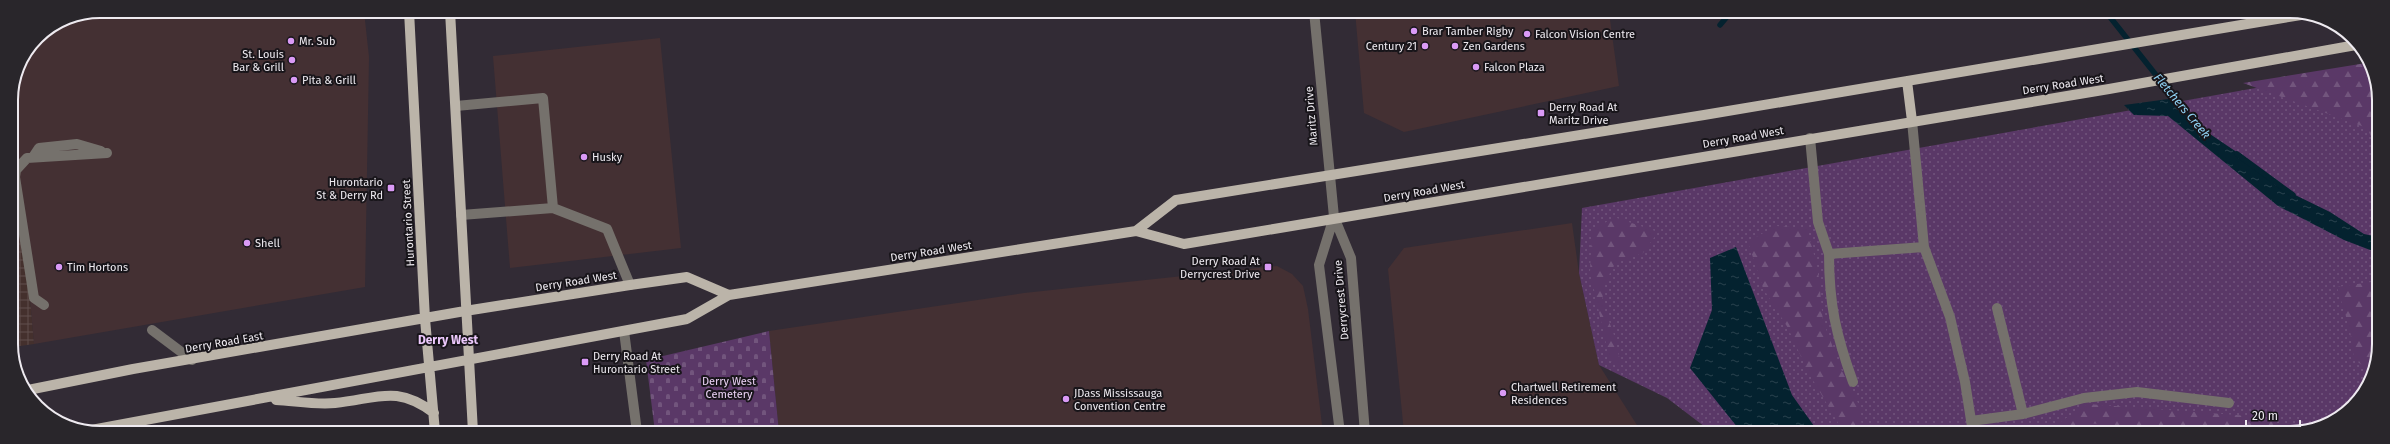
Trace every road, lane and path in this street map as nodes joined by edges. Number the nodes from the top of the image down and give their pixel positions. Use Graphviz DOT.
graph roads {
  1 [pos="409,18"];
  2 [pos="450,18"];
  3 [pos="1315,18"];
  4 [pos="2283,18"];
  5 [pos="2352,46"];
  6 [pos="1907,81"];
  7 [pos="456,106"];
  8 [pos="1912,121"];
  9 [pos="1810,138"];
  10 [pos="107,153"];
  11 [pos="18,168"];
  12 [pos="1329,174"];
  13 [pos="18,196"];
  14 [pos="553,208"];
  15 [pos="461,215"];
  16 [pos="1334,218"];
  17 [pos="1136,231"];
  18 [pos="1924,247"];
  19 [pos="1829,254"];
  20 [pos="630,285"];
  21 [pos="729,295"];
  22 [pos="44,305"];
  23 [pos="1997,308"];
  24 [pos="466,311"];
  25 [pos="425,318"];
  26 [pos="152,330"];
  27 [pos="624,331"];
  28 [pos="469,358"];
  29 [pos="192,360"];
  30 [pos="430,366"];
  31 [pos="1853,382"];
  32 [pos="32,389"];
  33 [pos="260,399"];
  34 [pos="2229,403"];
  35 [pos="434,413"];
  36 [pos="2023,414"];
  37 [pos="1972,421"];
  38 [pos="129,426"];
  39 [pos="435,426"];
  40 [pos="473,426"];
  41 [pos="636,426"];
  42 [pos="1339,426"];
  43 [pos="1364,426"];
  44 [pos="1972,426"];
  1 -- 25 [label="main road, Hurontario Street"];
  2 -- 7 [label="main road"];
  3 -- 12 [label="street, Maritz Drive"];
  4 -- 6 [label="main road, Derry Road West"];
  5 -- 8 [label="main road, Derry Road West"];
  6 -- 8 [label="main road"];
  6 -- 12 [label="main road, Derry Road West"];
  7 -- 14 [label="street"];
  7 -- 15 [label="main road"];
  8 -- 9 [label="main road, Derry Road West"];
  8 -- 18 [label="street"];
  9 -- 16 [label="main road, Derry Road West"];
  9 -- 19 [label="street"];
  10 -- 11 [label="street"];
  12 -- 16 [label="street, Maritz Drive"];
  12 -- 17 [label="main road, Derry Road West"];
  13 -- 22 [label="street"];
  14 -- 15 [label="street"];
  14 -- 20 [label="street"];
  15 -- 24 [label="main road"];
  16 -- 17 [label="main road, Derry Road West"];
  16 -- 42 [label="street, Derrycrest Drive"];
  16 -- 43 [label="street, Derrycrest Drive"];
  17 -- 21 [label="main road, Derry Road West"];
  18 -- 19 [label="street"];
  18 -- 37 [label="street"];
  19 -- 31 [label="street"];
  20 -- 21 [label="main road, Derry Road West"];
  20 -- 24 [label="main road, Derry Road West"];
  21 -- 27 [label="main road, Derry Road West"];
  23 -- 36 [label="street"];
  24 -- 25 [label="main road, Derry Road West"];
  24 -- 28 [label="main road"];
  25 -- 29 [label="main road, Derry Road East"];
  25 -- 30 [label="main road, Hurontario Street"];
  26 -- 29 [label="street"];
  27 -- 28 [label="main road, Derry Road West"];
  27 -- 41 [label="street"];
  28 -- 30 [label="main road"];
  28 -- 40 [label="main road"];
  29 -- 32 [label="main road, Derry Road East"];
  30 -- 33 [label="main road"];
  30 -- 35 [label="main road, Hurontario Street"];
  33 -- 35 [label="main road"];
  33 -- 38 [label="main road"];
  34 -- 36 [label="street"];
  35 -- 39 [label="main road, Hurontario Street"];
  36 -- 37 [label="street"];
  37 -- 44 [label="street"];
}
